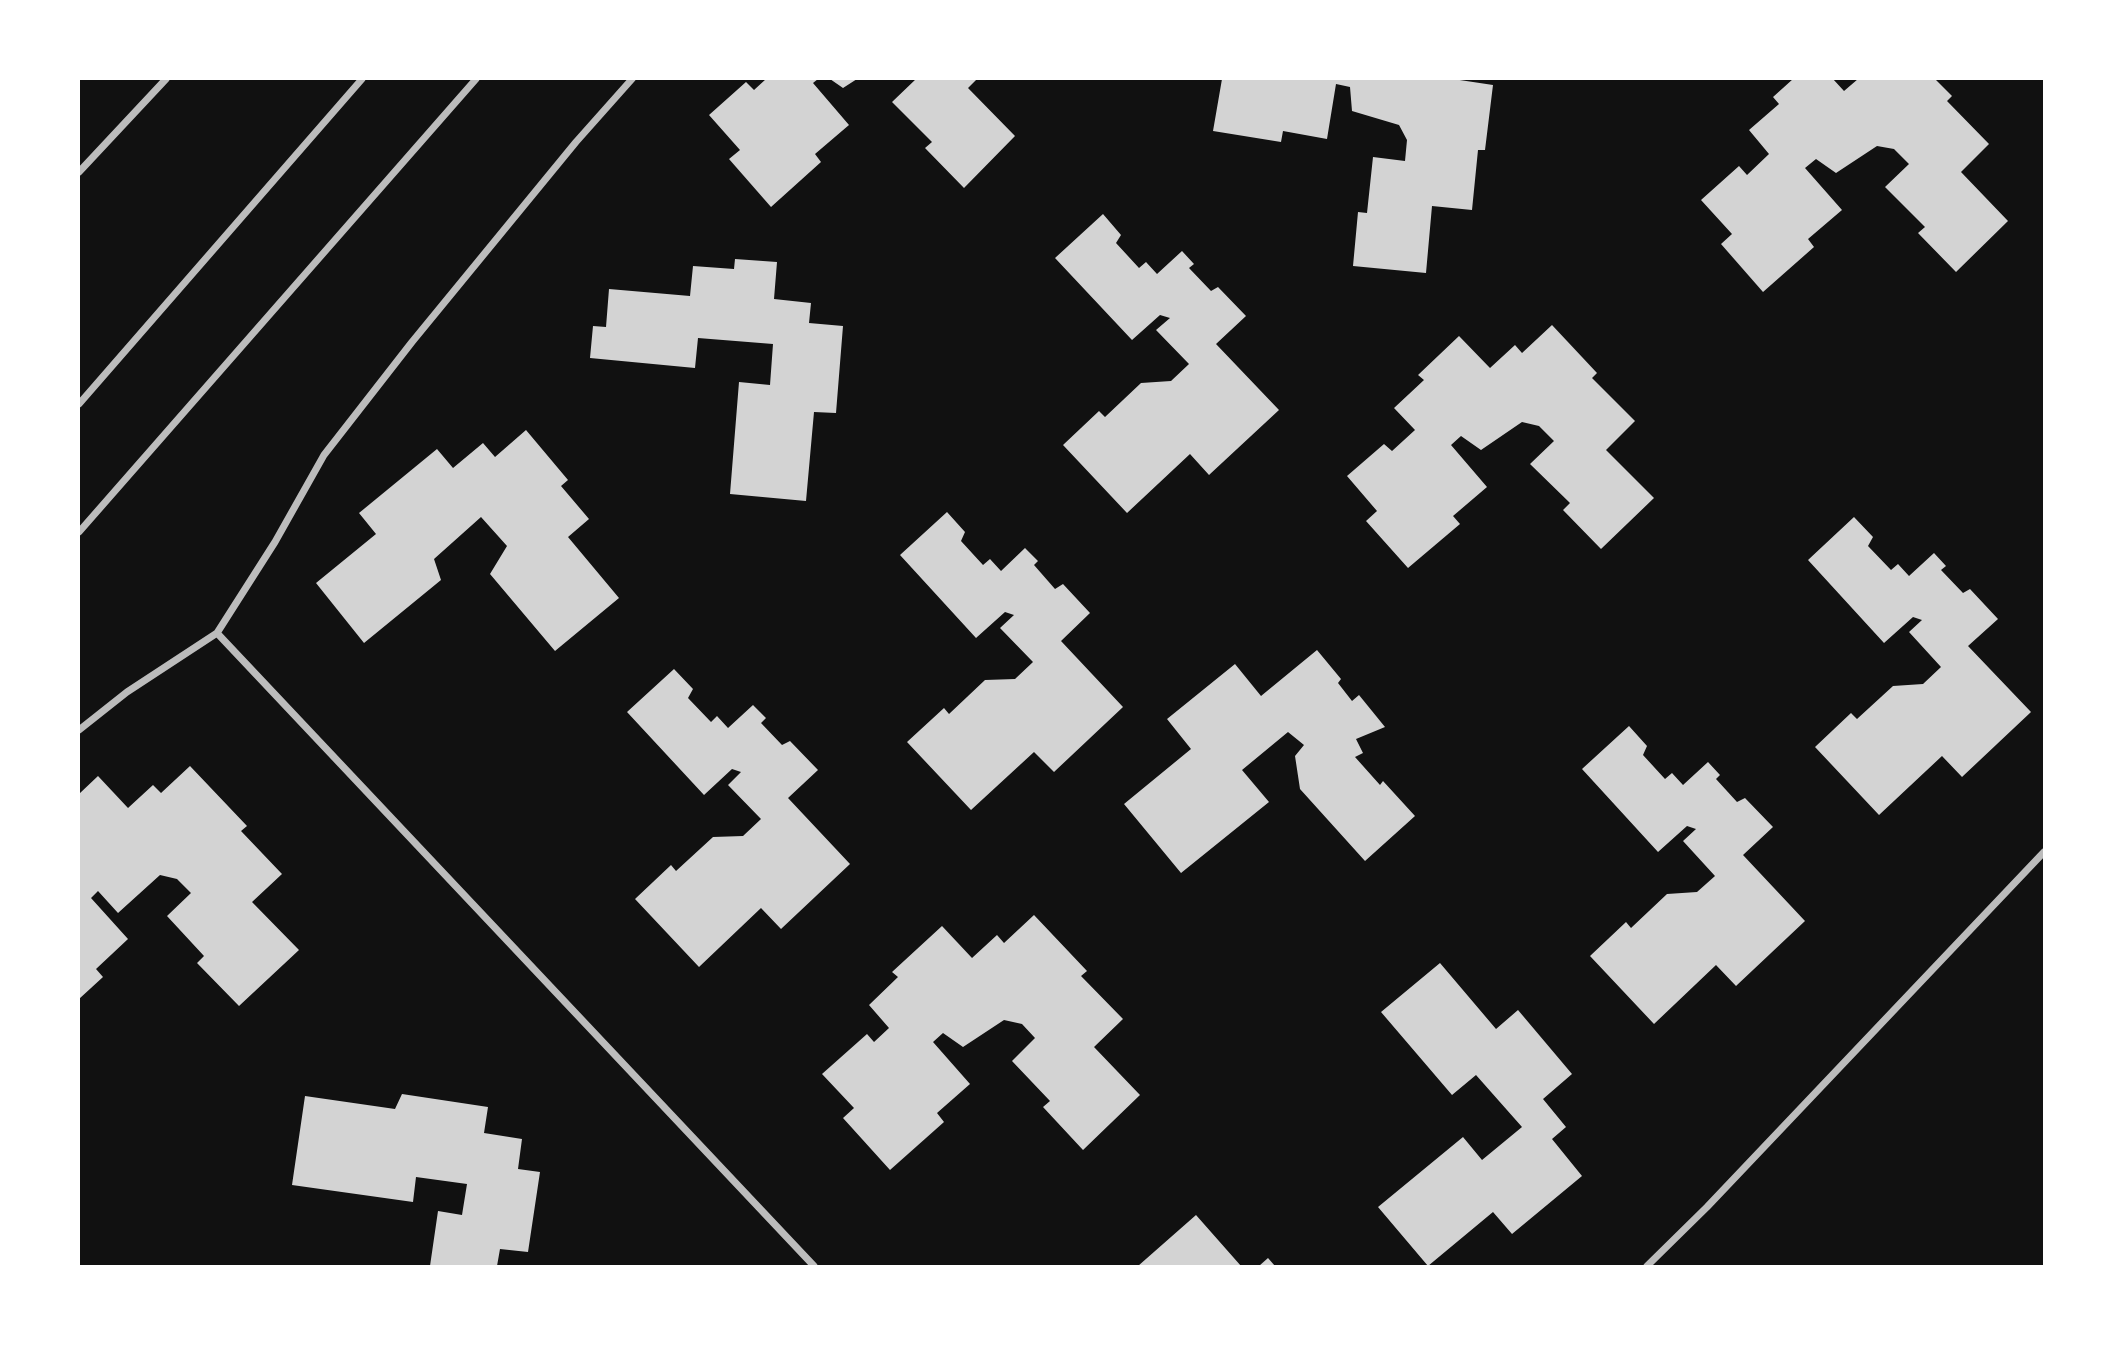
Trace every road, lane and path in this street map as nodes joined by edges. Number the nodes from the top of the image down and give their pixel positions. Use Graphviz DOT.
graph roads {
  1 [pos="166,79"];
  2 [pos="362,79"];
  3 [pos="476,79"];
  4 [pos="632,79"];
  5 [pos="79,172"];
  6 [pos="79,404"];
  7 [pos="79,532"];
  8 [pos="217,633"];
  9 [pos="79,730"];
  10 [pos="2044,852"];
  11 [pos="814,1266"];
  12 [pos="1647,1266"];
  1 -- 5 [label="street"];
  2 -- 6 [label="street"];
  3 -- 7 [label="street"];
  4 -- 8 [label="street"];
  8 -- 9 [label="street"];
  8 -- 11 [label="street"];
  10 -- 12 [label="street"];
}
